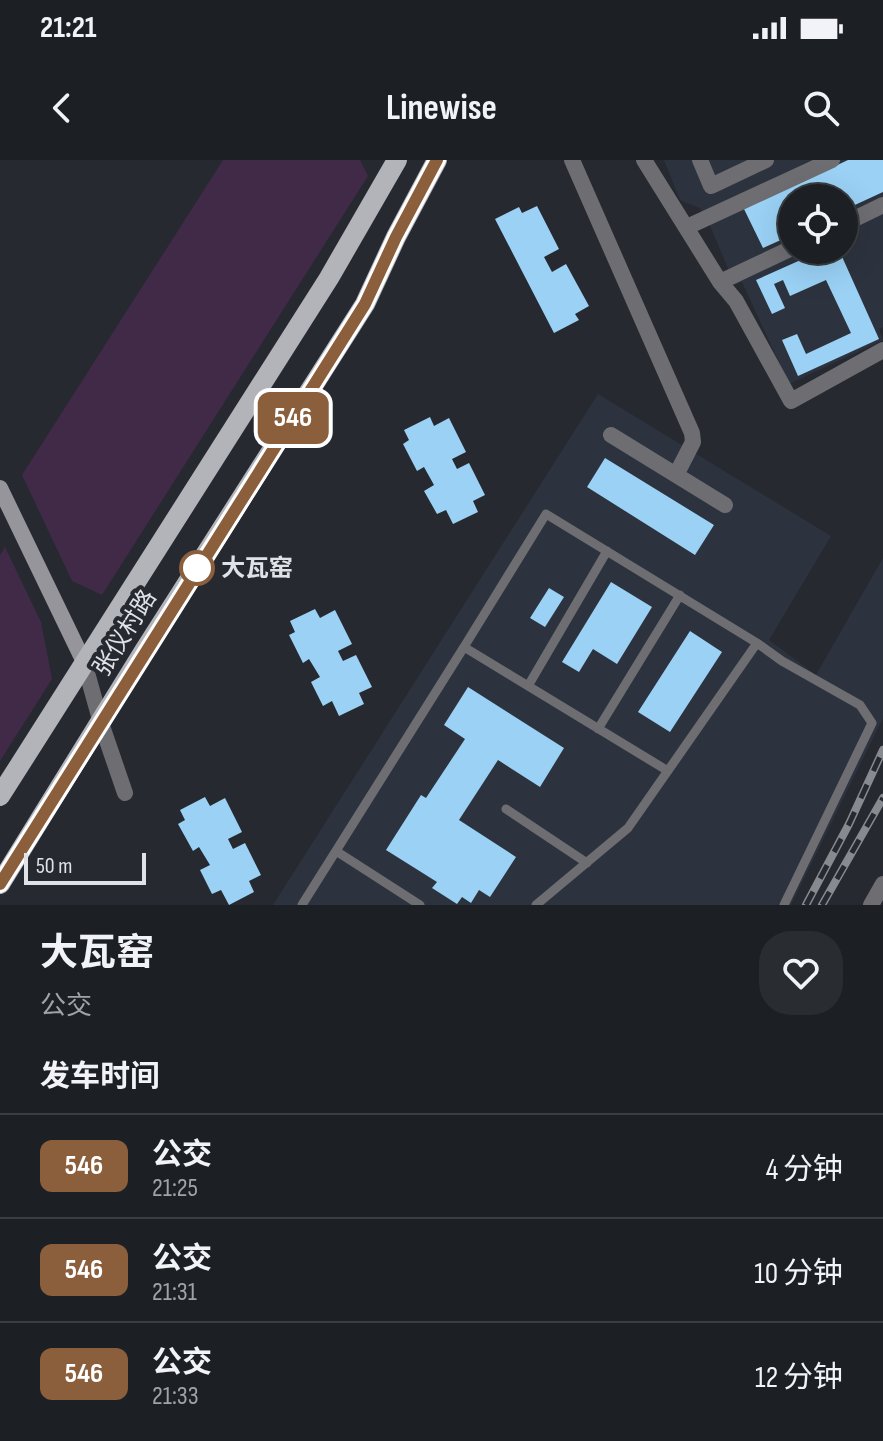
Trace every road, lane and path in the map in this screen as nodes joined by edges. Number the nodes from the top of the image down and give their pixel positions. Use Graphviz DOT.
graph roads {
  1 [pos="397,160"];
  2 [pos="437,160"];
  3 [pos="572,160"];
  4 [pos="644,160"];
  5 [pos="700,160"];
  6 [pos="766,160"];
  7 [pos="832,160"];
  8 [pos="883,205"];
  9 [pos="858,217"];
  10 [pos="687,227"];
  11 [pos="778,255"];
  12 [pos="720,282"];
  13 [pos="883,350"];
  14 [pos="611,435"];
  15 [pos="676,475"];
  16 [pos="0,488"];
  17 [pos="725,505"];
  18 [pos="607,551"];
  19 [pos="680,595"];
  20 [pos="757,643"];
  21 [pos="464,647"];
  22 [pos="84,662"];
  23 [pos="528,686"];
  24 [pos="101,723"];
  25 [pos="598,729"];
  26 [pos="668,771"];
  27 [pos="125,793"];
  28 [pos="0,796"];
  29 [pos="506,809"];
  30 [pos="336,851"];
  31 [pos="587,863"];
  32 [pos="0,884"];
  33 [pos="883,884"];
  34 [pos="302,905"];
  35 [pos="420,905"];
  36 [pos="536,905"];
  37 [pos="784,905"];
  38 [pos="871,905"];
  1 -- 22 [label="main road, 张仪村路"];
  2 -- 24 [label="main road, 张仪村路"];
  3 -- 15 [label="street"];
  4 -- 10 [label="street"];
  5 -- 6 [label="street"];
  7 -- 10 [label="street"];
  8 -- 9 [label="street"];
  10 -- 12 [label="street"];
  11 -- 12 [label="street"];
  12 -- 13 [label="street"];
  14 -- 15 [label="street"];
  15 -- 17 [label="street"];
  16 -- 22 [label="street"];
  18 -- 19 [label="lane"];
  18 -- 21 [label="lane"];
  18 -- 23 [label="lane"];
  19 -- 20 [label="lane"];
  19 -- 25 [label="lane"];
  20 -- 26 [label="lane"];
  20 -- 37 [label="lane"];
  21 -- 23 [label="lane"];
  21 -- 30 [label="lane"];
  22 -- 24 [label="street"];
  22 -- 28 [label="main road, 张仪村路"];
  23 -- 25 [label="lane"];
  24 -- 27 [label="street"];
  24 -- 32 [label="main road, 张仪村路"];
  25 -- 26 [label="lane"];
  26 -- 31 [label="lane"];
  29 -- 31 [label="lane"];
  30 -- 34 [label="lane"];
  30 -- 35 [label="lane"];
  31 -- 36 [label="lane"];
  33 -- 38 [label="street"];
}
